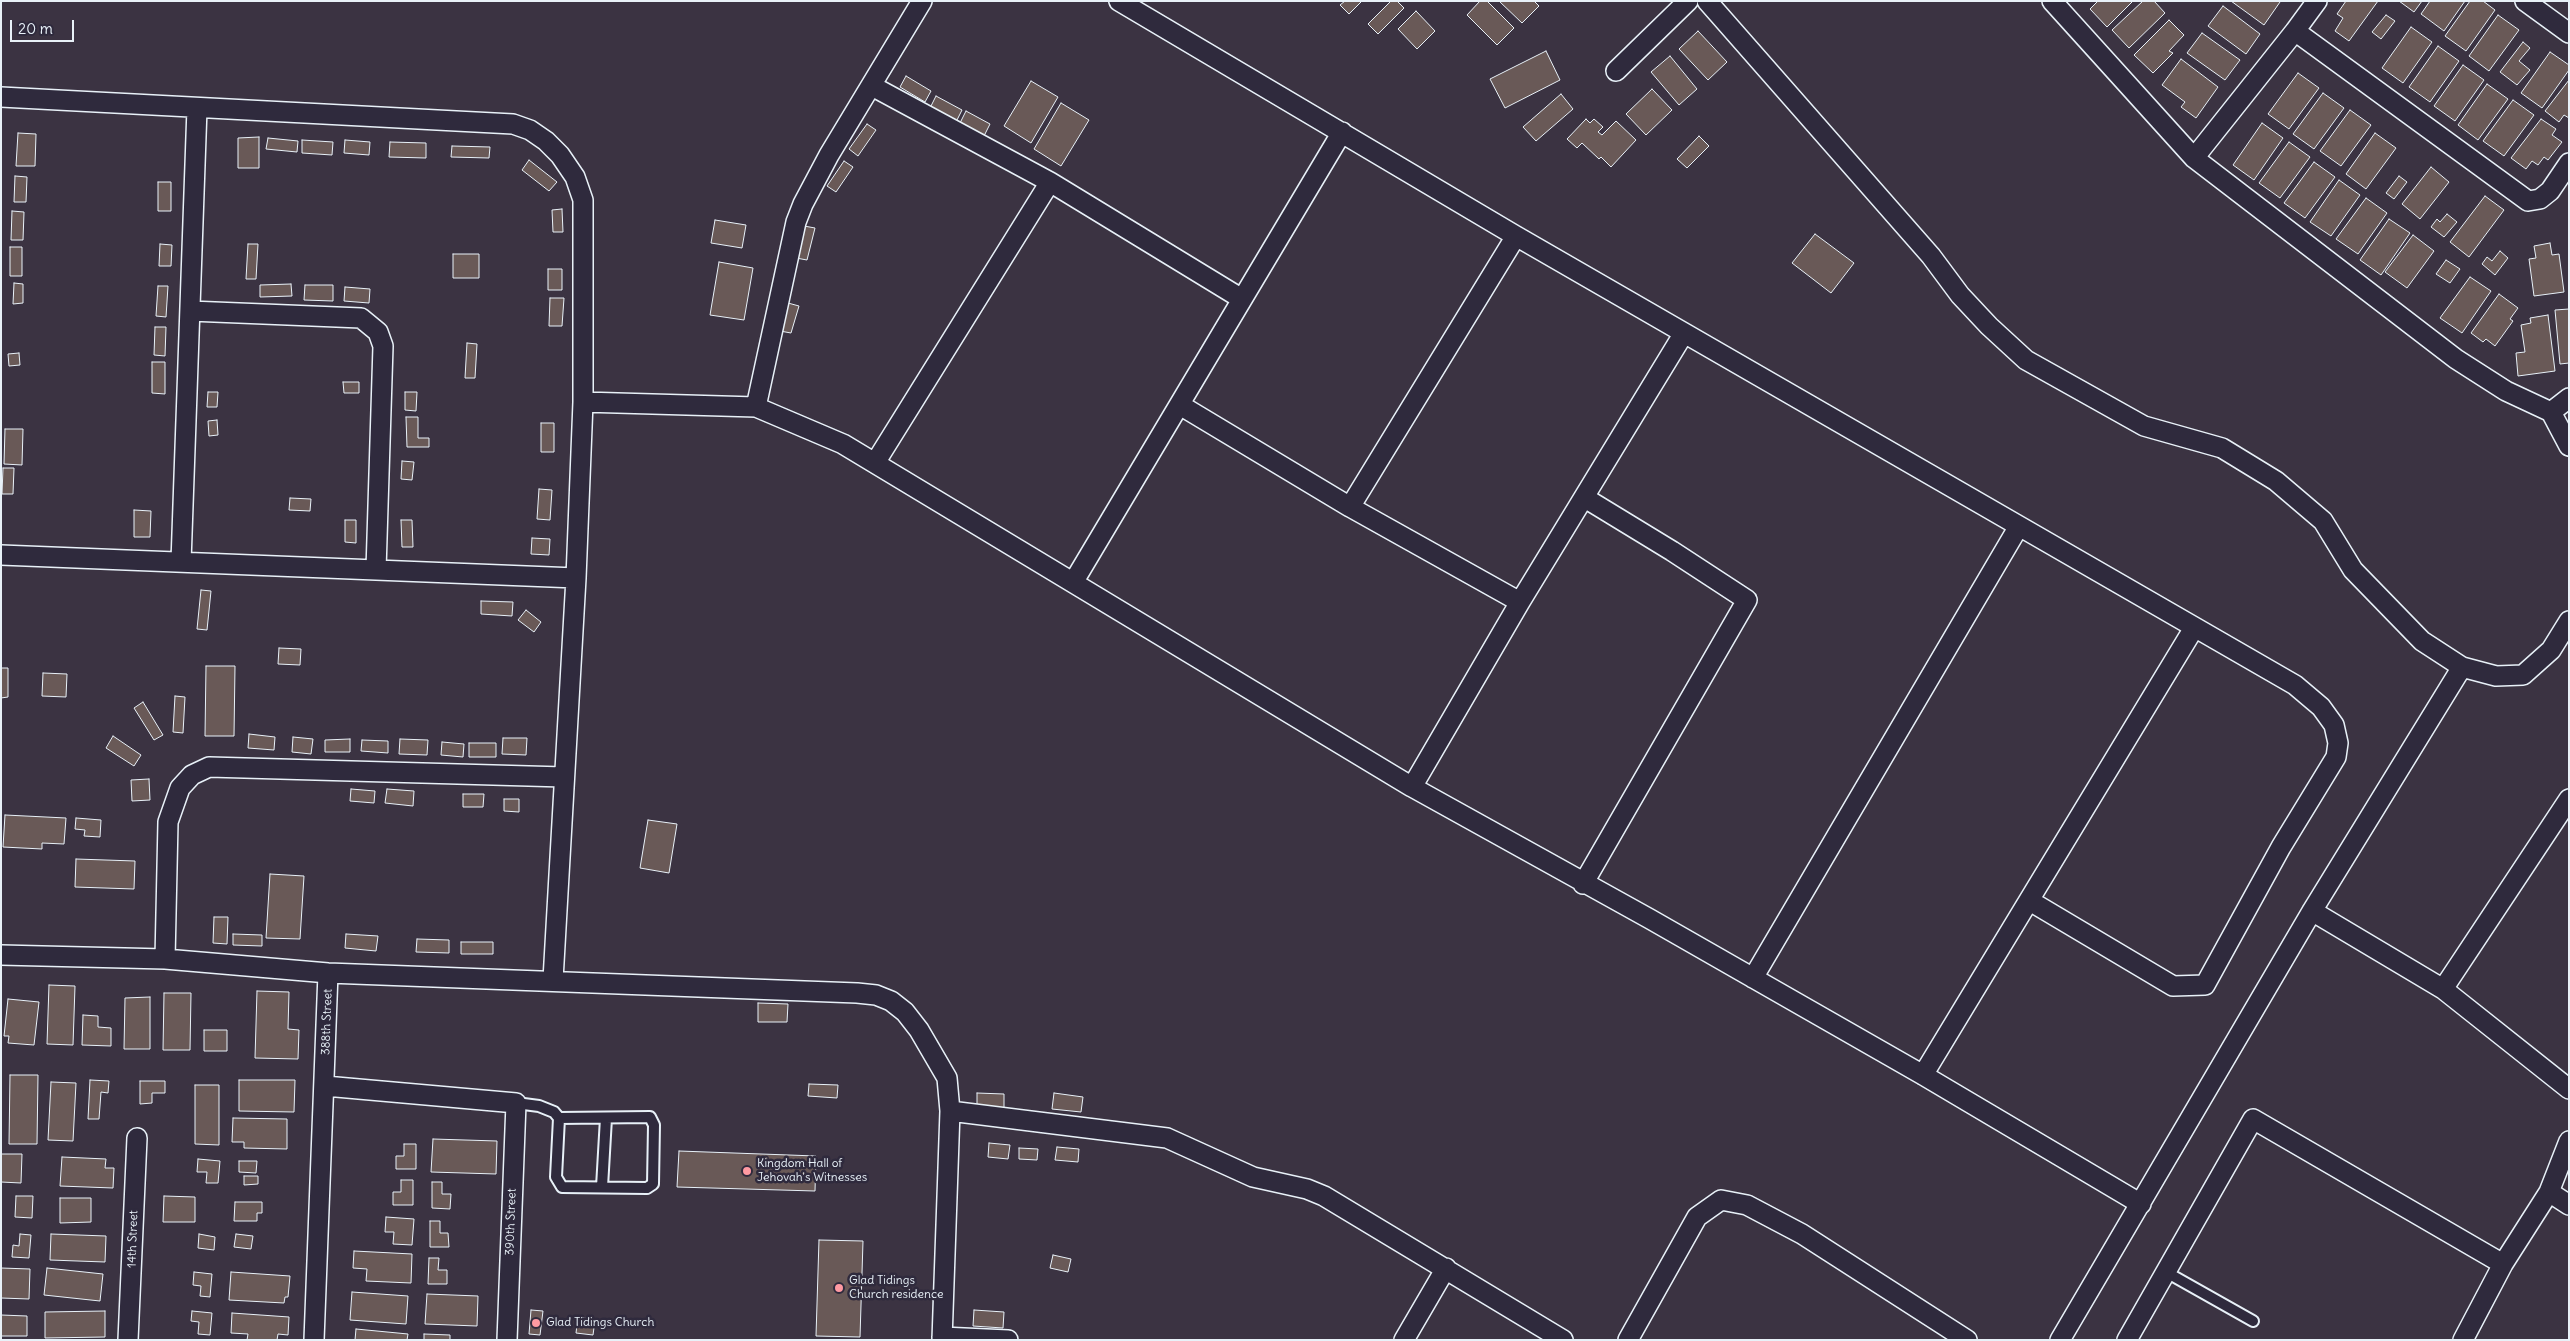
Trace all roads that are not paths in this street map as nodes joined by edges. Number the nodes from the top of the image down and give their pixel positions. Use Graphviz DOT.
graph roads {
  1 [pos="922,1"];
  2 [pos="1119,1"];
  3 [pos="1688,1"];
  4 [pos="1707,1"];
  5 [pos="2052,1"];
  6 [pos="2317,1"];
  7 [pos="2525,1"];
  8 [pos="2294,31"];
  9 [pos="2569,34"];
  10 [pos="1616,71"];
  11 [pos="872,86"];
  12 [pos="2,97"];
  13 [pos="197,108"];
  14 [pos="1,111"];
  15 [pos="1342,132"];
  16 [pos="2194,158"];
  17 [pos="2569,163"];
  18 [pos="1050,182"];
  19 [pos="1516,236"];
  20 [pos="1242,299"];
  21 [pos="190,311"];
  22 [pos="1684,333"];
  23 [pos="2569,398"];
  24 [pos="583,402"];
  25 [pos="1180,405"];
  26 [pos="756,407"];
  27 [pos="2551,412"];
  28 [pos="2569,446"];
  29 [pos="875,463"];
  30 [pos="1585,498"];
  31 [pos="1350,507"];
  32 [pos="2019,526"];
  33 [pos="1,555"];
  34 [pos="181,562"];
  35 [pos="376,570"];
  36 [pos="576,578"];
  37 [pos="1074,581"];
  38 [pos="1520,602"];
  39 [pos="2569,621"];
  40 [pos="2194,628"];
  41 [pos="2462,667"];
  42 [pos="564,777"];
  43 [pos="1412,787"];
  44 [pos="2569,799"];
  45 [pos="1583,884"];
  46 [pos="2030,900"];
  47 [pos="2312,911"];
  48 [pos="1,955"];
  49 [pos="165,960"];
  50 [pos="328,973"];
  51 [pos="1753,978"];
  52 [pos="553,980"];
  53 [pos="2442,989"];
  54 [pos="1923,1075"];
  55 [pos="325,1086"];
  56 [pos="2569,1089"];
  57 [pos="516,1103"];
  58 [pos="950,1111"];
  59 [pos="559,1118"];
  60 [pos="606,1118"];
  61 [pos="137,1138"];
  62 [pos="2569,1141"];
  63 [pos="602,1187"];
  64 [pos="2548,1192"];
  65 [pos="2141,1204"];
  66 [pos="2569,1205"];
  67 [pos="2503,1264"];
  68 [pos="1446,1268"];
  69 [pos="2166,1272"];
  70 [pos="2253,1321"];
  71 [pos="942,1339"];
  72 [pos="128,1340"];
  73 [pos="314,1340"];
  74 [pos="507,1340"];
  75 [pos="1008,1340"];
  76 [pos="1404,1340"];
  77 [pos="1564,1340"];
  78 [pos="1628,1340"];
  79 [pos="1967,1340"];
  80 [pos="2060,1340"];
  81 [pos="2127,1340"];
  82 [pos="2463,1340"];
  1 -- 11 [label="street"];
  2 -- 15 [label="street"];
  3 -- 10 [label="street"];
  4 -- 41 [label="street"];
  5 -- 16 [label="street"];
  6 -- 8 [label="street"];
  7 -- 9 [label="street"];
  8 -- 16 [label="street"];
  8 -- 17 [label="street"];
  11 -- 18 [label="street"];
  11 -- 26 [label="street"];
  12 -- 13 [label="street"];
  12 -- 14 [label="street"];
  13 -- 21 [label="street"];
  13 -- 24 [label="street"];
  15 -- 19 [label="street"];
  15 -- 20 [label="street"];
  16 -- 27 [label="street"];
  18 -- 20 [label="street"];
  18 -- 29 [label="street"];
  19 -- 22 [label="street"];
  19 -- 31 [label="street"];
  20 -- 25 [label="street"];
  21 -- 34 [label="street"];
  21 -- 35 [label="street"];
  22 -- 30 [label="street"];
  22 -- 32 [label="street"];
  23 -- 27 [label="street"];
  24 -- 26 [label="street"];
  24 -- 36 [label="street"];
  25 -- 31 [label="street"];
  25 -- 37 [label="street"];
  26 -- 29 [label="street"];
  27 -- 28 [label="street"];
  29 -- 37 [label="street"];
  30 -- 38 [label="street"];
  30 -- 45 [label="street"];
  31 -- 38 [label="street"];
  32 -- 40 [label="street"];
  32 -- 51 [label="street"];
  33 -- 34 [label="street"];
  34 -- 35 [label="street"];
  35 -- 36 [label="street"];
  36 -- 42 [label="street"];
  37 -- 43 [label="street"];
  38 -- 43 [label="street"];
  39 -- 41 [label="street"];
  40 -- 46 [label="street"];
  40 -- 46 [label="street"];
  41 -- 47 [label="street"];
  42 -- 49 [label="street"];
  42 -- 52 [label="street"];
  43 -- 45 [label="street"];
  44 -- 53 [label="street"];
  45 -- 51 [label="street"];
  46 -- 54 [label="street"];
  47 -- 53 [label="street"];
  47 -- 65 [label="street"];
  48 -- 49 [label="street, 388th Street"];
  49 -- 50 [label="street, 388th Street"];
  50 -- 52 [label="street"];
  50 -- 55 [label="street, 388th Street"];
  51 -- 54 [label="street"];
  52 -- 58 [label="street"];
  53 -- 56 [label="street"];
  54 -- 65 [label="street"];
  55 -- 57 [label="street"];
  55 -- 73 [label="street, 388th Street"];
  57 -- 59 [label="lane"];
  57 -- 74 [label="street, 390th Street"];
  58 -- 68 [label="street"];
  58 -- 71 [label="street"];
  59 -- 60 [label="lane"];
  59 -- 63 [label="lane"];
  60 -- 63 [label="lane"];
  60 -- 63 [label="lane"];
  61 -- 72 [label="street, 14th Street"];
  62 -- 64 [label="street"];
  64 -- 66 [label="street"];
  64 -- 67 [label="street"];
  65 -- 80 [label="street"];
  67 -- 69 [label="street"];
  67 -- 82 [label="street"];
  68 -- 76 [label="street"];
  68 -- 77 [label="street"];
  69 -- 70 [label="lane"];
  69 -- 81 [label="street"];
  71 -- 75 [label="street"];
  78 -- 79 [label="street"];
}
